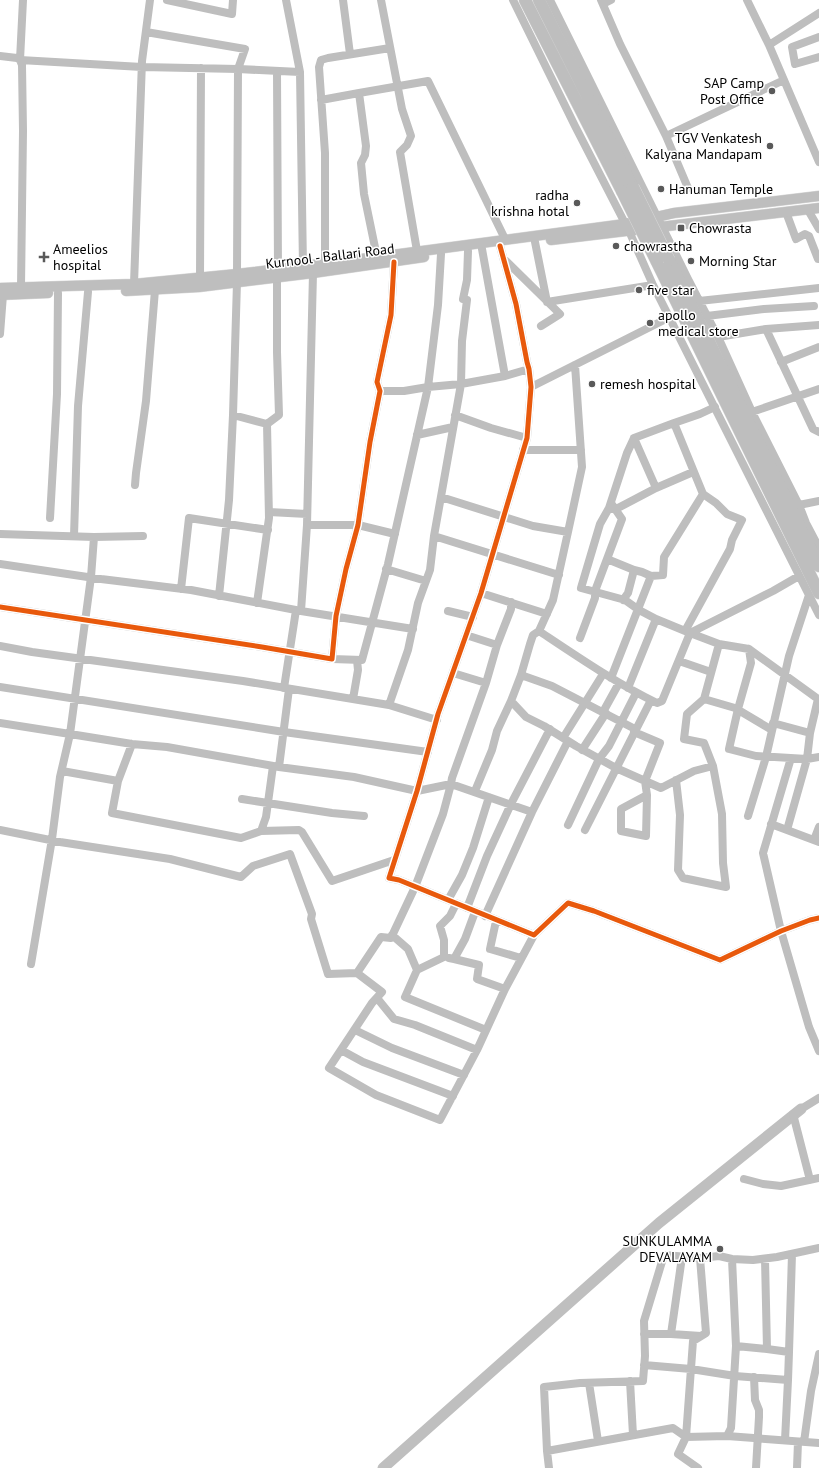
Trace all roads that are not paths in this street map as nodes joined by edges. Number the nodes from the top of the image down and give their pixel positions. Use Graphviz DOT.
graph roads {
  1 [pos="24,0"];
  2 [pos="150,0"];
  3 [pos="167,0"];
  4 [pos="233,0"];
  5 [pos="286,0"];
  6 [pos="343,0"];
  7 [pos="381,0"];
  8 [pos="513,0"];
  9 [pos="525,0"];
  10 [pos="539,0"];
  11 [pos="550,0"];
  12 [pos="747,0"];
  13 [pos="605,1"];
  14 [pos="819,13"];
  15 [pos="146,32"];
  16 [pos="819,37"];
  17 [pos="769,45"];
  18 [pos="390,48"];
  19 [pos="350,54"];
  20 [pos="0,56"];
  21 [pos="819,57"];
  22 [pos="20,60"];
  23 [pos="142,67"];
  24 [pos="201,68"];
  25 [pos="238,70"];
  26 [pos="277,71"];
  27 [pos="300,72"];
  28 [pos="784,80"];
  29 [pos="398,86"];
  30 [pos="359,93"];
  31 [pos="321,100"];
  32 [pos="666,136"];
  33 [pos="819,162"];
  34 [pos="688,188"];
  35 [pos="819,196"];
  36 [pos="819,208"];
  37 [pos="808,210"];
  38 [pos="786,212"];
  39 [pos="657,217"];
  40 [pos="662,226"];
  41 [pos="627,227"];
  42 [pos="819,230"];
  43 [pos="535,242"];
  44 [pos="503,243"];
  45 [pos="482,249"];
  46 [pos="417,251"];
  47 [pos="468,251"];
  48 [pos="441,254"];
  49 [pos="377,257"];
  50 [pos="504,258"];
  51 [pos="819,259"];
  52 [pos="394,262"];
  53 [pos="325,264"];
  54 [pos="303,267"];
  55 [pos="278,273"];
  56 [pos="313,273"];
  57 [pos="200,278"];
  58 [pos="237,278"];
  59 [pos="134,284"];
  60 [pos="654,284"];
  61 [pos="21,287"];
  62 [pos="819,288"];
  63 [pos="155,290"];
  64 [pos="88,292"];
  65 [pos="1,293"];
  66 [pos="58,293"];
  67 [pos="699,301"];
  68 [pos="547,302"];
  69 [pos="814,306"];
  70 [pos="707,316"];
  71 [pos="670,317"];
  72 [pos="819,325"];
  73 [pos="541,326"];
  74 [pos="766,329"];
  75 [pos="0,334"];
  76 [pos="718,338"];
  77 [pos="819,347"];
  78 [pos="782,362"];
  79 [pos="575,365"];
  80 [pos="529,369"];
  81 [pos="506,376"];
  82 [pos="461,384"];
  83 [pos="428,387"];
  84 [pos="531,387"];
  85 [pos="819,389"];
  86 [pos="380,391"];
  87 [pos="797,397"];
  88 [pos="715,407"];
  89 [pos="752,412"];
  90 [pos="233,415"];
  91 [pos="455,415"];
  92 [pos="674,423"];
  93 [pos="267,424"];
  94 [pos="453,426"];
  95 [pos="819,432"];
  96 [pos="417,435"];
  97 [pos="527,438"];
  98 [pos="634,438"];
  99 [pos="523,450"];
  100 [pos="581,450"];
  101 [pos="693,472"];
  102 [pos="135,484"];
  103 [pos="656,488"];
  104 [pos="703,494"];
  105 [pos="441,497"];
  106 [pos="819,501"];
  107 [pos="799,505"];
  108 [pos="612,507"];
  109 [pos="269,512"];
  110 [pos="307,514"];
  111 [pos="50,518"];
  112 [pos="504,518"];
  113 [pos="226,524"];
  114 [pos="307,524"];
  115 [pos="358,525"];
  116 [pos="268,530"];
  117 [pos="568,532"];
  118 [pos="0,534"];
  119 [pos="395,534"];
  120 [pos="74,536"];
  121 [pos="143,536"];
  122 [pos="434,536"];
  123 [pos="94,537"];
  124 [pos="819,548"];
  125 [pos="493,554"];
  126 [pos="607,559"];
  127 [pos="0,564"];
  128 [pos="819,566"];
  129 [pos="386,569"];
  130 [pos="634,570"];
  131 [pos="559,575"];
  132 [pos="651,576"];
  133 [pos="799,576"];
  134 [pos="91,578"];
  135 [pos="426,581"];
  136 [pos="181,589"];
  137 [pos="595,592"];
  138 [pos="481,593"];
  139 [pos="814,594"];
  140 [pos="219,596"];
  141 [pos="623,600"];
  142 [pos="512,602"];
  143 [pos="256,603"];
  144 [pos="0,607"];
  145 [pos="639,610"];
  146 [pos="299,611"];
  147 [pos="448,611"];
  148 [pos="547,614"];
  149 [pos="819,615"];
  150 [pos="336,616"];
  151 [pos="473,617"];
  152 [pos="86,619"];
  153 [pos="656,619"];
  154 [pos="372,622"];
  155 [pos="413,629"];
  156 [pos="539,631"];
  157 [pos="688,632"];
  158 [pos="466,635"];
  159 [pos="580,638"];
  160 [pos="719,644"];
  161 [pos="497,645"];
  162 [pos="0,646"];
  163 [pos="749,649"];
  164 [pos="290,652"];
  165 [pos="79,659"];
  166 [pos="332,659"];
  167 [pos="357,660"];
  168 [pos="678,661"];
  169 [pos="453,672"];
  170 [pos="711,672"];
  171 [pos="603,674"];
  172 [pos="785,674"];
  173 [pos="521,675"];
  174 [pos="611,678"];
  175 [pos="486,683"];
  176 [pos="619,683"];
  177 [pos="0,687"];
  178 [pos="286,688"];
  179 [pos="628,688"];
  180 [pos="636,693"];
  181 [pos="75,698"];
  182 [pos="352,699"];
  183 [pos="704,699"];
  184 [pos="651,700"];
  185 [pos="511,701"];
  186 [pos="585,703"];
  187 [pos="389,705"];
  188 [pos="738,709"];
  189 [pos="604,713"];
  190 [pos="437,720"];
  191 [pos="621,722"];
  192 [pos="0,723"];
  193 [pos="773,726"];
  194 [pos="550,729"];
  195 [pos="635,731"];
  196 [pos="284,732"];
  197 [pos="70,734"];
  198 [pos="810,734"];
  199 [pos="566,740"];
  200 [pos="132,744"];
  201 [pos="582,750"];
  202 [pos="428,752"];
  203 [pos="766,757"];
  204 [pos="819,757"];
  205 [pos="792,758"];
  206 [pos="599,759"];
  207 [pos="807,759"];
  208 [pos="276,766"];
  209 [pos="713,766"];
  210 [pos="616,768"];
  211 [pos="62,771"];
  212 [pos="676,780"];
  213 [pos="118,781"];
  214 [pos="645,781"];
  215 [pos="451,784"];
  216 [pos="417,791"];
  217 [pos="475,791"];
  218 [pos="647,795"];
  219 [pos="489,797"];
  220 [pos="242,799"];
  221 [pos="268,804"];
  222 [pos="511,804"];
  223 [pos="532,812"];
  224 [pos="364,816"];
  225 [pos="748,816"];
  226 [pos="771,824"];
  227 [pos="568,825"];
  228 [pos="819,827"];
  229 [pos="0,830"];
  230 [pos="585,830"];
  231 [pos="787,830"];
  232 [pos="261,831"];
  233 [pos="52,839"];
  234 [pos="817,841"];
  235 [pos="394,860"];
  236 [pos="415,887"];
  237 [pos="448,900"];
  238 [pos="456,904"];
  239 [pos="467,908"];
  240 [pos="476,912"];
  241 [pos="484,916"];
  242 [pos="819,918"];
  243 [pos="496,921"];
  244 [pos="781,931"];
  245 [pos="392,935"];
  246 [pos="534,935"];
  247 [pos="444,957"];
  248 [pos="521,958"];
  249 [pos="454,959"];
  250 [pos="30,964"];
  251 [pos="417,970"];
  252 [pos="357,973"];
  253 [pos="506,989"];
  254 [pos="377,998"];
  255 [pos="355,1030"];
  256 [pos="486,1030"];
  257 [pos="341,1050"];
  258 [pos="477,1050"];
  259 [pos="819,1051"];
  260 [pos="464,1075"];
  261 [pos="453,1096"];
  262 [pos="819,1098"];
  263 [pos="819,1178"];
  264 [pos="744,1179"];
  265 [pos="810,1180"];
  266 [pos="819,1248"];
  267 [pos="792,1254"];
  268 [pos="819,1255"];
  269 [pos="682,1256"];
  270 [pos="700,1258"];
  271 [pos="732,1259"];
  272 [pos="765,1259"];
  273 [pos="644,1334"];
  274 [pos="671,1334"];
  275 [pos="701,1336"];
  276 [pos="736,1346"];
  277 [pos="767,1349"];
  278 [pos="789,1352"];
  279 [pos="819,1354"];
  280 [pos="644,1365"];
  281 [pos="691,1369"];
  282 [pos="735,1376"];
  283 [pos="754,1377"];
  284 [pos="788,1380"];
  285 [pos="630,1381"];
  286 [pos="589,1383"];
  287 [pos="634,1435"];
  288 [pos="727,1436"];
  289 [pos="686,1437"];
  290 [pos="757,1439"];
  291 [pos="785,1440"];
  292 [pos="598,1441"];
  293 [pos="801,1442"];
  294 [pos="819,1444"];
  295 [pos="546,1451"];
  296 [pos="549,1468"];
  297 [pos="698,1468"];
  298 [pos="756,1468"];
  299 [pos="797,1468"];
  1 -- 22 [label="street"];
  2 -- 15 [label="street"];
  3 -- 4 [label="street"];
  5 -- 27 [label="street"];
  6 -- 19 [label="street"];
  7 -- 18 [label="street"];
  8 -- 41 [label="street"];
  9 -- 139 [label="highway, bridge"];
  10 -- 128 [label="highway, bridge"];
  11 -- 39 [label="street"];
  12 -- 17 [label="street"];
  13 -- 32 [label="street"];
  14 -- 17 [label="street"];
  15 -- 23 [label="street"];
  15 -- 25 [label="street"];
  16 -- 21 [label="street"];
  17 -- 28 [label="street"];
  18 -- 19 [label="street"];
  18 -- 29 [label="street"];
  19 -- 31 [label="street"];
  20 -- 22 [label="street"];
  22 -- 23 [label="street"];
  22 -- 61 [label="street"];
  23 -- 24 [label="street"];
  23 -- 59 [label="street"];
  24 -- 25 [label="street"];
  24 -- 57 [label="street"];
  25 -- 26 [label="street"];
  25 -- 58 [label="street"];
  26 -- 27 [label="street"];
  26 -- 55 [label="street"];
  27 -- 54 [label="street"];
  28 -- 32 [label="street"];
  28 -- 33 [label="street"];
  29 -- 30 [label="street"];
  29 -- 44 [label="street"];
  29 -- 46 [label="street"];
  30 -- 31 [label="street"];
  30 -- 49 [label="street"];
  31 -- 53 [label="street"];
  32 -- 34 [label="street"];
  35 -- 39 [label="main road"];
  36 -- 37 [label="main road, Kurnool - Ballari Road"];
  37 -- 38 [label="main road, Kurnool - Ballari Road"];
  37 -- 42 [label="street"];
  38 -- 40 [label="main road, Kurnool - Ballari Road"];
  38 -- 51 [label="street"];
  39 -- 40 [label="street"];
  39 -- 41 [label="main road"];
  40 -- 41 [label="main road, Kurnool - Ballari Road"];
  40 -- 67 [label="street"];
  41 -- 43 [label="main road, Kurnool - Ballari Road"];
  41 -- 44 [label="main road, Kurnool - Ballari Road"];
  41 -- 60 [label="street"];
  43 -- 44 [label="main road, Kurnool - Ballari Road"];
  43 -- 68 [label="street"];
  44 -- 45 [label="main road, Kurnool - Ballari Road"];
  44 -- 46 [label="main road, Kurnool - Ballari Road"];
  44 -- 50 [label="street"];
  45 -- 47 [label="main road, Kurnool - Ballari Road"];
  45 -- 81 [label="street"];
  46 -- 49 [label="main road, Kurnool - Ballari Road"];
  47 -- 48 [label="main road, Kurnool - Ballari Road"];
  47 -- 82 [label="street"];
  48 -- 52 [label="main road, Kurnool - Ballari Road"];
  48 -- 83 [label="street"];
  49 -- 53 [label="main road, Kurnool - Ballari Road"];
  50 -- 68 [label="street"];
  50 -- 80 [label="street"];
  52 -- 56 [label="main road, Kurnool - Ballari Road"];
  52 -- 86 [label="street"];
  53 -- 54 [label="main road, Kurnool - Ballari Road"];
  54 -- 55 [label="main road, Kurnool - Ballari Road"];
  55 -- 56 [label="main road, Kurnool - Ballari Road"];
  55 -- 58 [label="main road, Kurnool - Ballari Road"];
  55 -- 93 [label="street"];
  56 -- 110 [label="street"];
  57 -- 58 [label="main road, Kurnool - Ballari Road"];
  57 -- 59 [label="main road, Kurnool - Ballari Road"];
  58 -- 63 [label="main road, Kurnool - Ballari Road"];
  58 -- 90 [label="street"];
  59 -- 61 [label="main road, Kurnool - Ballari Road"];
  60 -- 68 [label="street"];
  60 -- 71 [label="street"];
  61 -- 65 [label="main road, Kurnool - Ballari Road"];
  62 -- 67 [label="street"];
  63 -- 64 [label="main road, Kurnool - Ballari Road"];
  63 -- 102 [label="street"];
  64 -- 66 [label="main road, Kurnool - Ballari Road"];
  64 -- 120 [label="street"];
  65 -- 66 [label="main road, Kurnool - Ballari Road"];
  65 -- 75 [label="street"];
  66 -- 111 [label="street"];
  67 -- 70 [label="street"];
  68 -- 73 [label="street"];
  69 -- 70 [label="street"];
  70 -- 76 [label="street"];
  71 -- 79 [label="street"];
  71 -- 88 [label="street"];
  72 -- 74 [label="street"];
  74 -- 76 [label="street"];
  74 -- 78 [label="street"];
  76 -- 89 [label="street"];
  77 -- 78 [label="street"];
  78 -- 87 [label="street"];
  79 -- 84 [label="street"];
  79 -- 100 [label="street"];
  80 -- 81 [label="street"];
  80 -- 84 [label="street"];
  81 -- 82 [label="street"];
  82 -- 83 [label="street"];
  82 -- 91 [label="street"];
  83 -- 86 [label="street"];
  83 -- 96 [label="street"];
  84 -- 97 [label="street"];
  85 -- 87 [label="street"];
  86 -- 115 [label="street"];
  87 -- 89 [label="street"];
  87 -- 95 [label="street"];
  88 -- 92 [label="street"];
  88 -- 133 [label="street"];
  89 -- 107 [label="street"];
  90 -- 93 [label="street"];
  90 -- 113 [label="street"];
  91 -- 94 [label="street"];
  91 -- 97 [label="street"];
  92 -- 98 [label="street"];
  92 -- 101 [label="street"];
  93 -- 109 [label="street"];
  94 -- 96 [label="street"];
  94 -- 105 [label="street"];
  96 -- 119 [label="street"];
  97 -- 99 [label="street"];
  98 -- 103 [label="street"];
  98 -- 108 [label="street"];
  99 -- 100 [label="street"];
  99 -- 112 [label="street"];
  100 -- 117 [label="street"];
  101 -- 103 [label="street"];
  101 -- 104 [label="street"];
  103 -- 108 [label="street"];
  104 -- 132 [label="street"];
  104 -- 157 [label="street"];
  105 -- 112 [label="street"];
  105 -- 122 [label="street"];
  106 -- 107 [label="street"];
  107 -- 124 [label="street"];
  108 -- 126 [label="street"];
  108 -- 137 [label="street"];
  109 -- 110 [label="street"];
  109 -- 116 [label="street"];
  110 -- 114 [label="street"];
  112 -- 117 [label="street"];
  112 -- 125 [label="street"];
  113 -- 116 [label="street"];
  113 -- 136 [label="street"];
  113 -- 140 [label="street"];
  114 -- 115 [label="street"];
  114 -- 146 [label="street"];
  115 -- 119 [label="street"];
  115 -- 150 [label="street"];
  116 -- 143 [label="street"];
  117 -- 131 [label="street"];
  118 -- 120 [label="street"];
  119 -- 129 [label="street"];
  120 -- 123 [label="street"];
  121 -- 123 [label="street"];
  122 -- 125 [label="street"];
  122 -- 135 [label="street"];
  123 -- 134 [label="street"];
  125 -- 131 [label="street"];
  125 -- 138 [label="street"];
  126 -- 130 [label="street"];
  126 -- 137 [label="street"];
  127 -- 134 [label="street"];
  129 -- 135 [label="street"];
  129 -- 154 [label="street"];
  130 -- 132 [label="street"];
  130 -- 141 [label="street"];
  131 -- 148 [label="street"];
  132 -- 145 [label="street"];
  133 -- 139 [label="street"];
  133 -- 157 [label="street"];
  134 -- 136 [label="street"];
  134 -- 152 [label="street"];
  135 -- 155 [label="street"];
  136 -- 140 [label="street"];
  137 -- 141 [label="street"];
  137 -- 159 [label="street"];
  138 -- 142 [label="street"];
  138 -- 151 [label="street"];
  139 -- 149 [label="street"];
  139 -- 172 [label="street"];
  140 -- 143 [label="street"];
  141 -- 145 [label="street"];
  142 -- 148 [label="street"];
  142 -- 161 [label="street"];
  143 -- 146 [label="street"];
  144 -- 152 [label="street"];
  145 -- 153 [label="street"];
  145 -- 174 [label="street"];
  146 -- 150 [label="street"];
  146 -- 164 [label="street"];
  147 -- 151 [label="street"];
  148 -- 156 [label="street"];
  150 -- 154 [label="street"];
  150 -- 166 [label="street"];
  151 -- 158 [label="street"];
  152 -- 164 [label="street"];
  152 -- 165 [label="street"];
  153 -- 157 [label="street"];
  153 -- 179 [label="street"];
  154 -- 155 [label="street"];
  154 -- 167 [label="street"];
  155 -- 187 [label="street"];
  156 -- 171 [label="street"];
  156 -- 173 [label="street"];
  157 -- 160 [label="street"];
  157 -- 168 [label="street"];
  158 -- 161 [label="street"];
  158 -- 169 [label="street"];
  160 -- 163 [label="street"];
  160 -- 170 [label="street"];
  161 -- 175 [label="street"];
  162 -- 165 [label="street"];
  163 -- 172 [label="street"];
  163 -- 188 [label="street"];
  164 -- 166 [label="street"];
  164 -- 178 [label="street"];
  165 -- 178 [label="street"];
  165 -- 181 [label="street"];
  166 -- 167 [label="street"];
  167 -- 182 [label="street"];
  168 -- 170 [label="street"];
  168 -- 184 [label="street"];
  169 -- 175 [label="street"];
  169 -- 190 [label="street"];
  170 -- 183 [label="street"];
  171 -- 174 [label="street"];
  171 -- 186 [label="street"];
  172 -- 193 [label="street"];
  172 -- 198 [label="street"];
  173 -- 185 [label="street"];
  173 -- 186 [label="street"];
  174 -- 176 [label="street"];
  175 -- 215 [label="street"];
  176 -- 179 [label="street"];
  176 -- 189 [label="street"];
  177 -- 181 [label="street"];
  178 -- 182 [label="street"];
  178 -- 196 [label="street"];
  179 -- 180 [label="street"];
  180 -- 184 [label="street"];
  180 -- 191 [label="street"];
  181 -- 196 [label="street"];
  181 -- 197 [label="street"];
  182 -- 187 [label="street"];
  183 -- 188 [label="street"];
  183 -- 209 [label="street"];
  184 -- 195 [label="street"];
  185 -- 194 [label="street"];
  185 -- 217 [label="street"];
  186 -- 189 [label="street"];
  186 -- 199 [label="street"];
  187 -- 190 [label="street"];
  188 -- 193 [label="street"];
  188 -- 203 [label="street"];
  189 -- 191 [label="street"];
  189 -- 201 [label="street"];
  190 -- 202 [label="street"];
  191 -- 195 [label="street"];
  191 -- 206 [label="street"];
  192 -- 197 [label="street"];
  193 -- 198 [label="street"];
  193 -- 203 [label="street"];
  194 -- 199 [label="street"];
  194 -- 222 [label="street"];
  195 -- 210 [label="street"];
  195 -- 214 [label="street"];
  196 -- 202 [label="street"];
  196 -- 208 [label="street"];
  197 -- 200 [label="street"];
  197 -- 211 [label="street"];
  198 -- 207 [label="street"];
  199 -- 201 [label="street"];
  199 -- 223 [label="street"];
  200 -- 208 [label="street"];
  200 -- 213 [label="street"];
  201 -- 206 [label="street"];
  202 -- 216 [label="street"];
  203 -- 205 [label="street"];
  203 -- 225 [label="street"];
  204 -- 207 [label="street"];
  205 -- 207 [label="street"];
  205 -- 226 [label="street"];
  206 -- 210 [label="street"];
  206 -- 227 [label="street"];
  207 -- 231 [label="street"];
  208 -- 216 [label="street"];
  208 -- 221 [label="street"];
  209 -- 212 [label="street"];
  209 -- 212 [label="street"];
  210 -- 214 [label="street"];
  210 -- 230 [label="street"];
  211 -- 213 [label="street"];
  211 -- 233 [label="street"];
  212 -- 214 [label="street"];
  213 -- 232 [label="street"];
  214 -- 218 [label="street"];
  215 -- 216 [label="street"];
  215 -- 217 [label="street"];
  215 -- 236 [label="street"];
  216 -- 235 [label="street"];
  217 -- 219 [label="street"];
  218 -- 218 [label="street"];
  219 -- 222 [label="street"];
  219 -- 237 [label="street"];
  220 -- 221 [label="street"];
  221 -- 224 [label="street"];
  221 -- 232 [label="street"];
  222 -- 223 [label="street"];
  222 -- 239 [label="street"];
  223 -- 241 [label="street"];
  226 -- 231 [label="street"];
  226 -- 244 [label="street"];
  228 -- 234 [label="street"];
  229 -- 233 [label="street"];
  231 -- 234 [label="street"];
  232 -- 235 [label="street"];
  233 -- 250 [label="street"];
  233 -- 252 [label="street"];
  235 -- 236 [label="street"];
  236 -- 237 [label="street"];
  236 -- 245 [label="street"];
  237 -- 238 [label="street"];
  238 -- 239 [label="street"];
  238 -- 247 [label="street"];
  239 -- 240 [label="street"];
  240 -- 241 [label="street"];
  240 -- 249 [label="street"];
  241 -- 243 [label="street"];
  242 -- 244 [label="street"];
  243 -- 246 [label="street"];
  243 -- 248 [label="street"];
  244 -- 246 [label="street"];
  244 -- 259 [label="street"];
  245 -- 251 [label="street"];
  245 -- 252 [label="street"];
  246 -- 248 [label="street"];
  247 -- 249 [label="street"];
  247 -- 251 [label="street"];
  248 -- 253 [label="street"];
  249 -- 253 [label="street"];
  251 -- 256 [label="street"];
  252 -- 254 [label="street"];
  253 -- 256 [label="street"];
  254 -- 255 [label="street"];
  254 -- 258 [label="street"];
  255 -- 257 [label="street"];
  255 -- 260 [label="street"];
  256 -- 258 [label="street"];
  257 -- 261 [label="street"];
  257 -- 261 [label="street"];
  258 -- 260 [label="street"];
  260 -- 261 [label="street"];
  262 -- 265 [label="street"];
  263 -- 265 [label="street"];
  264 -- 265 [label="street"];
  266 -- 267 [label="street"];
  266 -- 268 [label="street"];
  267 -- 272 [label="street"];
  267 -- 278 [label="street"];
  269 -- 270 [label="street"];
  269 -- 273 [label="street"];
  269 -- 274 [label="street"];
  270 -- 271 [label="street"];
  270 -- 275 [label="street"];
  271 -- 272 [label="street"];
  271 -- 276 [label="street"];
  272 -- 277 [label="street"];
  273 -- 274 [label="street"];
  273 -- 280 [label="street"];
  274 -- 275 [label="street"];
  275 -- 281 [label="street"];
  276 -- 277 [label="street"];
  276 -- 282 [label="street"];
  277 -- 278 [label="street"];
  278 -- 284 [label="street"];
  279 -- 293 [label="street"];
  280 -- 281 [label="street"];
  280 -- 285 [label="street"];
  281 -- 282 [label="street"];
  281 -- 289 [label="street"];
  282 -- 283 [label="street"];
  282 -- 288 [label="street"];
  283 -- 284 [label="street"];
  283 -- 290 [label="street"];
  284 -- 291 [label="street"];
  285 -- 286 [label="street"];
  285 -- 287 [label="street"];
  286 -- 292 [label="street"];
  286 -- 295 [label="street"];
  287 -- 289 [label="street"];
  287 -- 292 [label="street"];
  288 -- 289 [label="street"];
  288 -- 290 [label="street"];
  289 -- 297 [label="street"];
  290 -- 291 [label="street"];
  290 -- 298 [label="street"];
  291 -- 293 [label="street"];
  292 -- 295 [label="street"];
  293 -- 294 [label="street"];
  293 -- 299 [label="street"];
  295 -- 296 [label="street"];
}
